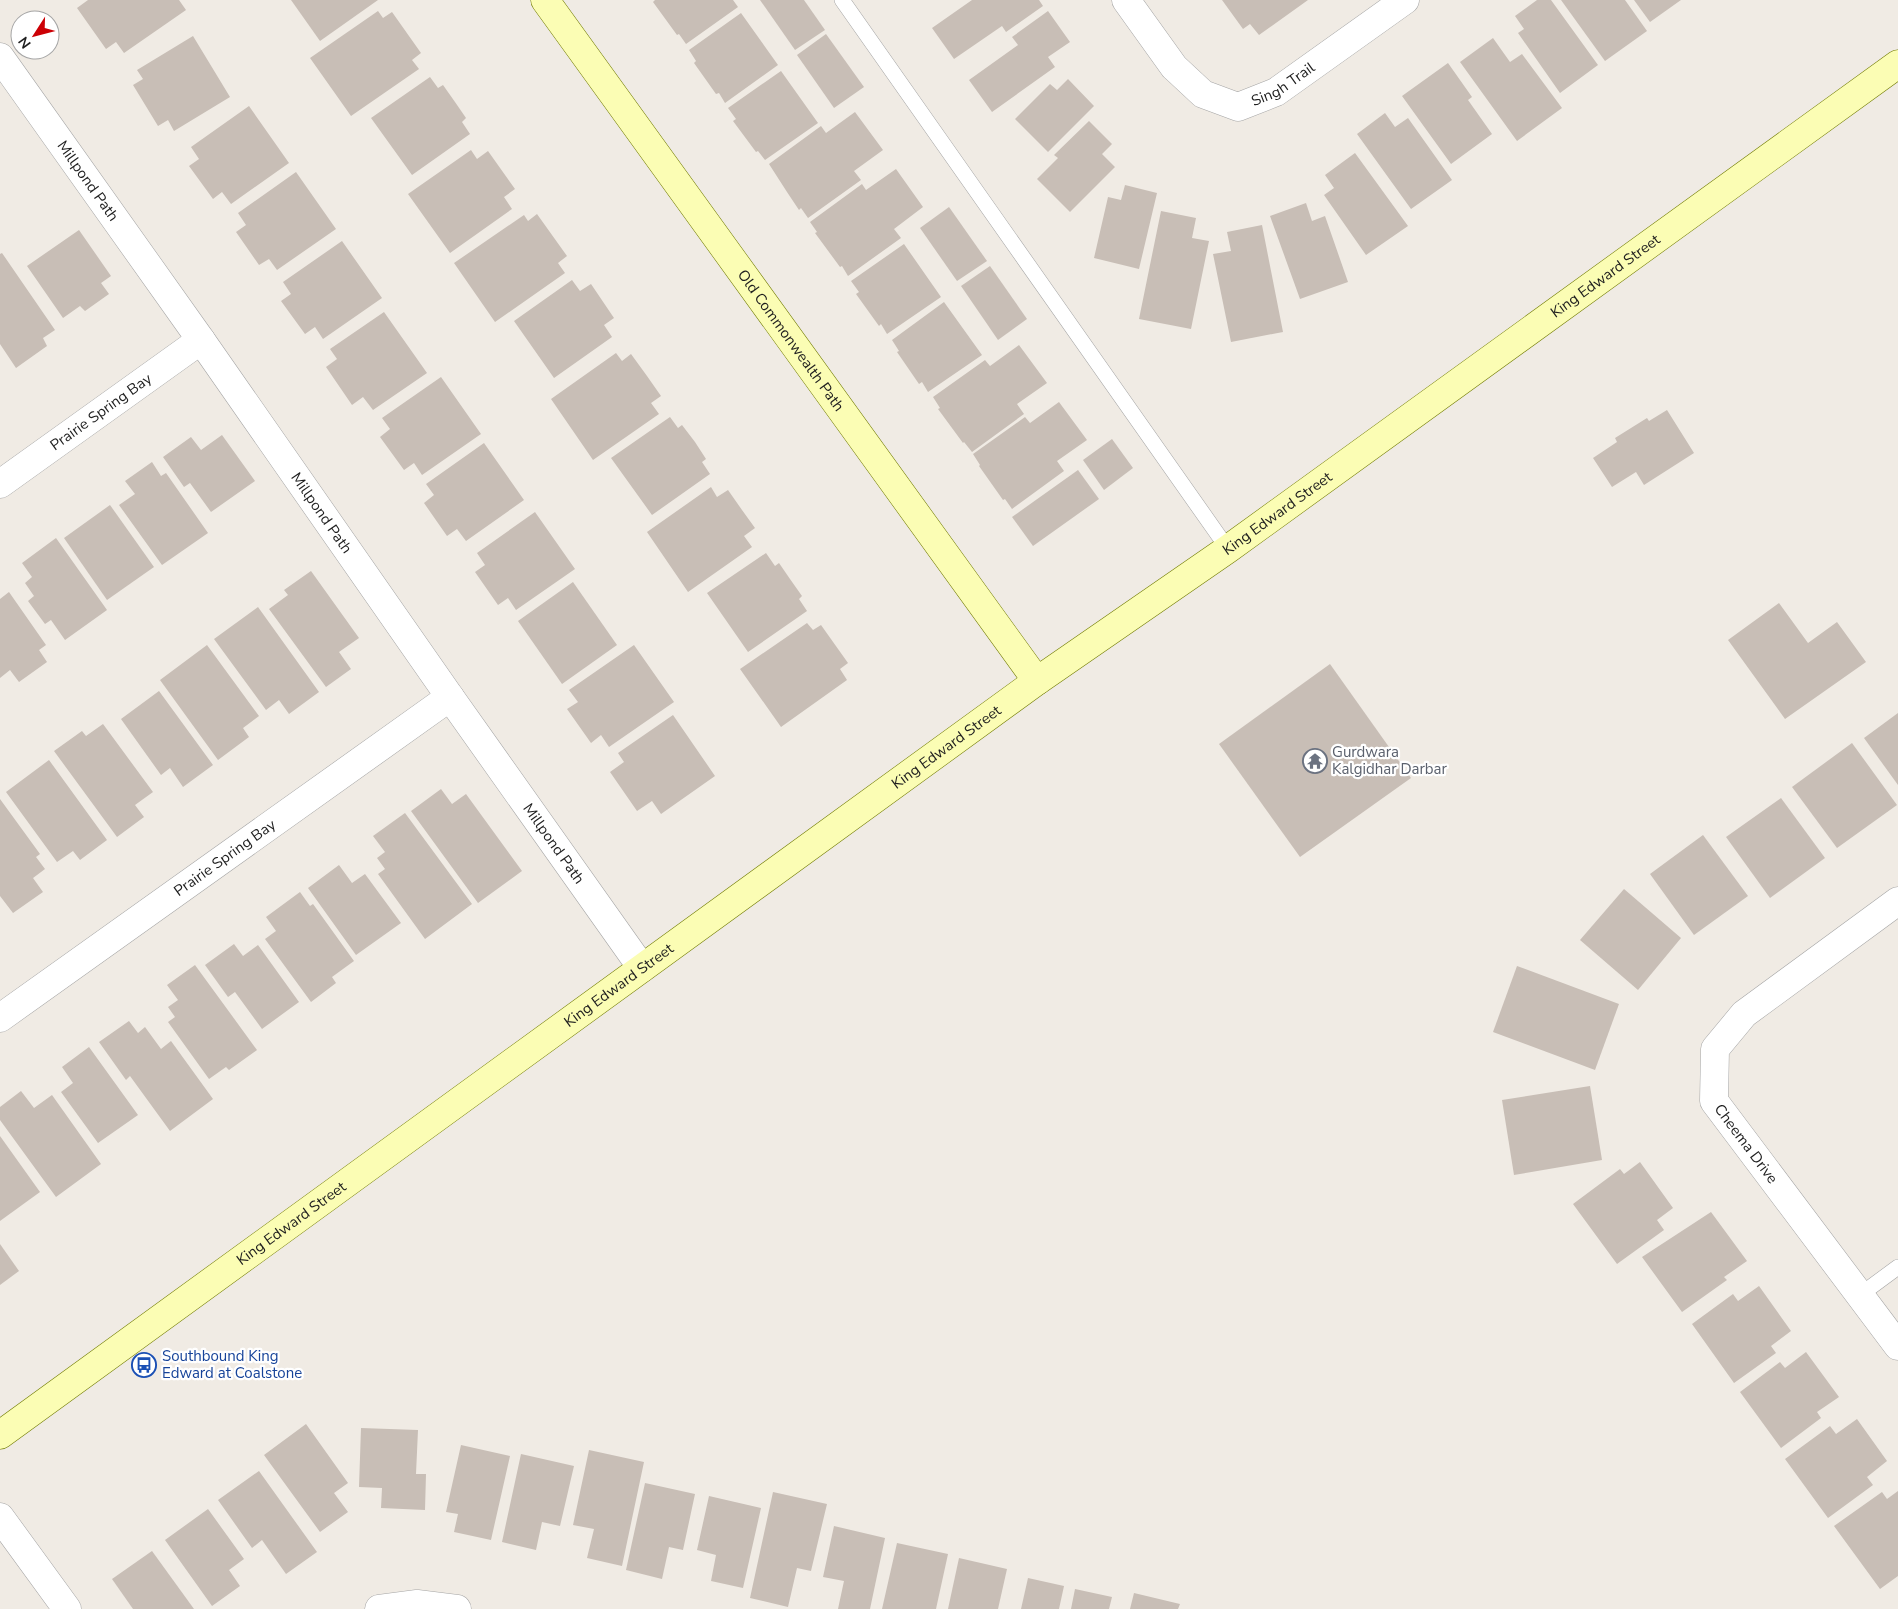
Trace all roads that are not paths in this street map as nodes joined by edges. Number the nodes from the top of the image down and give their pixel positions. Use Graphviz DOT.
graph roads {
  1 [pos="544,0"];
  2 [pos="842,0"];
  3 [pos="1126,0"];
  4 [pos="1405,0"];
  5 [pos="0,57"];
  6 [pos="1898,64"];
  7 [pos="202,340"];
  8 [pos="0,484"];
  9 [pos="1228,549"];
  10 [pos="1037,682"];
  11 [pos="450,696"];
  12 [pos="1898,902"];
  13 [pos="642,968"];
  14 [pos="0,1018"];
  15 [pos="1898,1267"];
  16 [pos="1860,1295"];
  17 [pos="1898,1346"];
  18 [pos="0,1435"];
  19 [pos="0,1517"];
  20 [pos="67,1609"];
  21 [pos="379,1609"];
  22 [pos="458,1609"];
  1 -- 10 [label="street, Old Commonwealth Path"];
  2 -- 9 [label="lane"];
  3 -- 4 [label="street, Singh Trail"];
  5 -- 7 [label="street, Millpond Path"];
  6 -- 9 [label="street, King Edward Street"];
  7 -- 8 [label="street, Prairie Spring Bay"];
  7 -- 11 [label="street, Millpond Path"];
  9 -- 10 [label="street, King Edward Street"];
  10 -- 13 [label="street, King Edward Street"];
  11 -- 13 [label="street, Millpond Path"];
  11 -- 14 [label="street, Prairie Spring Bay"];
  12 -- 16 [label="street, Cheema Drive"];
  13 -- 18 [label="street, King Edward Street"];
  15 -- 16 [label="lane"];
  16 -- 17 [label="street, Cheema Drive"];
  19 -- 20 [label="street"];
  21 -- 22 [label="street"];
}
